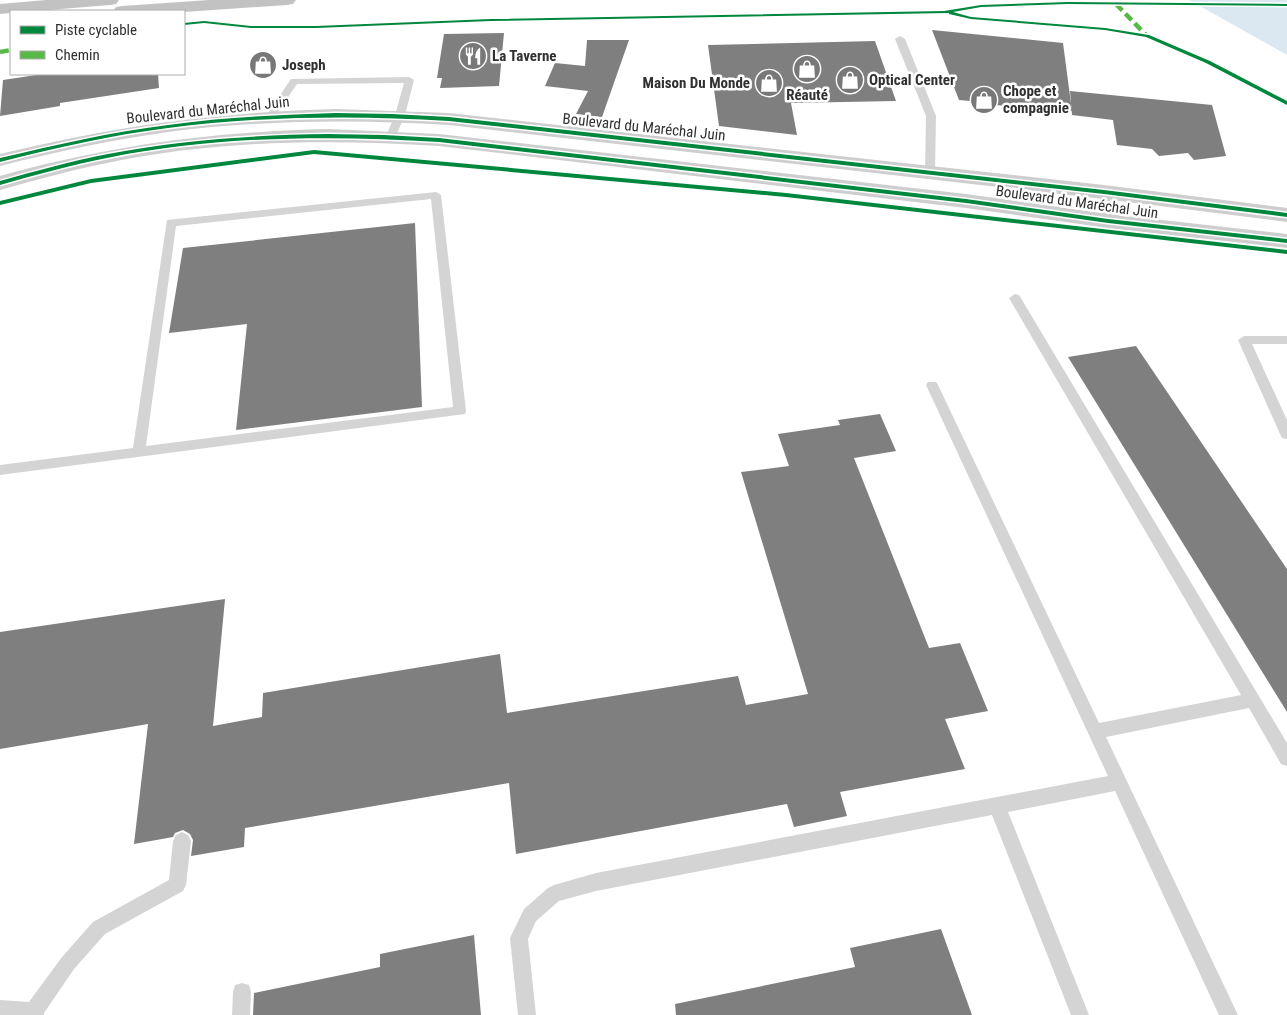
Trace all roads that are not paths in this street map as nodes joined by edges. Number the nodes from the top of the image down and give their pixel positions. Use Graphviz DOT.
graph roads {
  1 [pos="110,0"];
  2 [pos="287,0"];
  3 [pos="0,9"];
  4 [pos="137,10"];
  5 [pos="900,39"];
  6 [pos="400,115"];
  7 [pos="271,116"];
  8 [pos="391,136"];
  9 [pos="0,160"];
  10 [pos="930,172"];
  11 [pos="0,183"];
  12 [pos="1104,192"];
  13 [pos="1287,215"];
  14 [pos="1108,221"];
  15 [pos="1287,241"];
  16 [pos="1015,298"];
  17 [pos="1287,340"];
  18 [pos="932,385"];
  19 [pos="1287,434"];
  20 [pos="139,452"];
  21 [pos="0,470"];
  22 [pos="1253,700"];
  23 [pos="1096,731"];
  24 [pos="1287,758"];
  25 [pos="1119,782"];
  26 [pos="996,805"];
  27 [pos="182,841"];
  28 [pos="242,992"];
  29 [pos="0,1009"];
  30 [pos="34,1014"];
  31 [pos="240,1015"];
  32 [pos="527,1015"];
  33 [pos="1080,1015"];
  34 [pos="1229,1015"];
  1 -- 3 [label="highway"];
  2 -- 4 [label="highway"];
  5 -- 10 [label="lane"];
  6 -- 7 [label="main road, Boulevard du Maréchal Juin"];
  6 -- 7 [label="lane"];
  6 -- 8 [label="lane"];
  6 -- 10 [label="main road, Boulevard du Maréchal Juin"];
  7 -- 9 [label="main road, Boulevard du Maréchal Juin"];
  8 -- 11 [label="main road, Boulevard du Maréchal Juin"];
  8 -- 14 [label="main road, Boulevard du Maréchal Juin"];
  10 -- 12 [label="main road, Boulevard du Maréchal Juin"];
  12 -- 13 [label="main road, Boulevard du Maréchal Juin"];
  12 -- 14 [label="lane"];
  14 -- 15 [label="main road, Boulevard du Maréchal Juin"];
  16 -- 22 [label="lane"];
  17 -- 19 [label="lane"];
  18 -- 23 [label="lane"];
  20 -- 20 [label="lane"];
  20 -- 21 [label="lane"];
  22 -- 23 [label="lane"];
  22 -- 24 [label="lane"];
  23 -- 25 [label="lane"];
  25 -- 26 [label="lane"];
  25 -- 34 [label="lane"];
  26 -- 32 [label="lane"];
  26 -- 33 [label="lane"];
  27 -- 30 [label="lane"];
  28 -- 31 [label="lane"];
  29 -- 30 [label="lane"];
}
